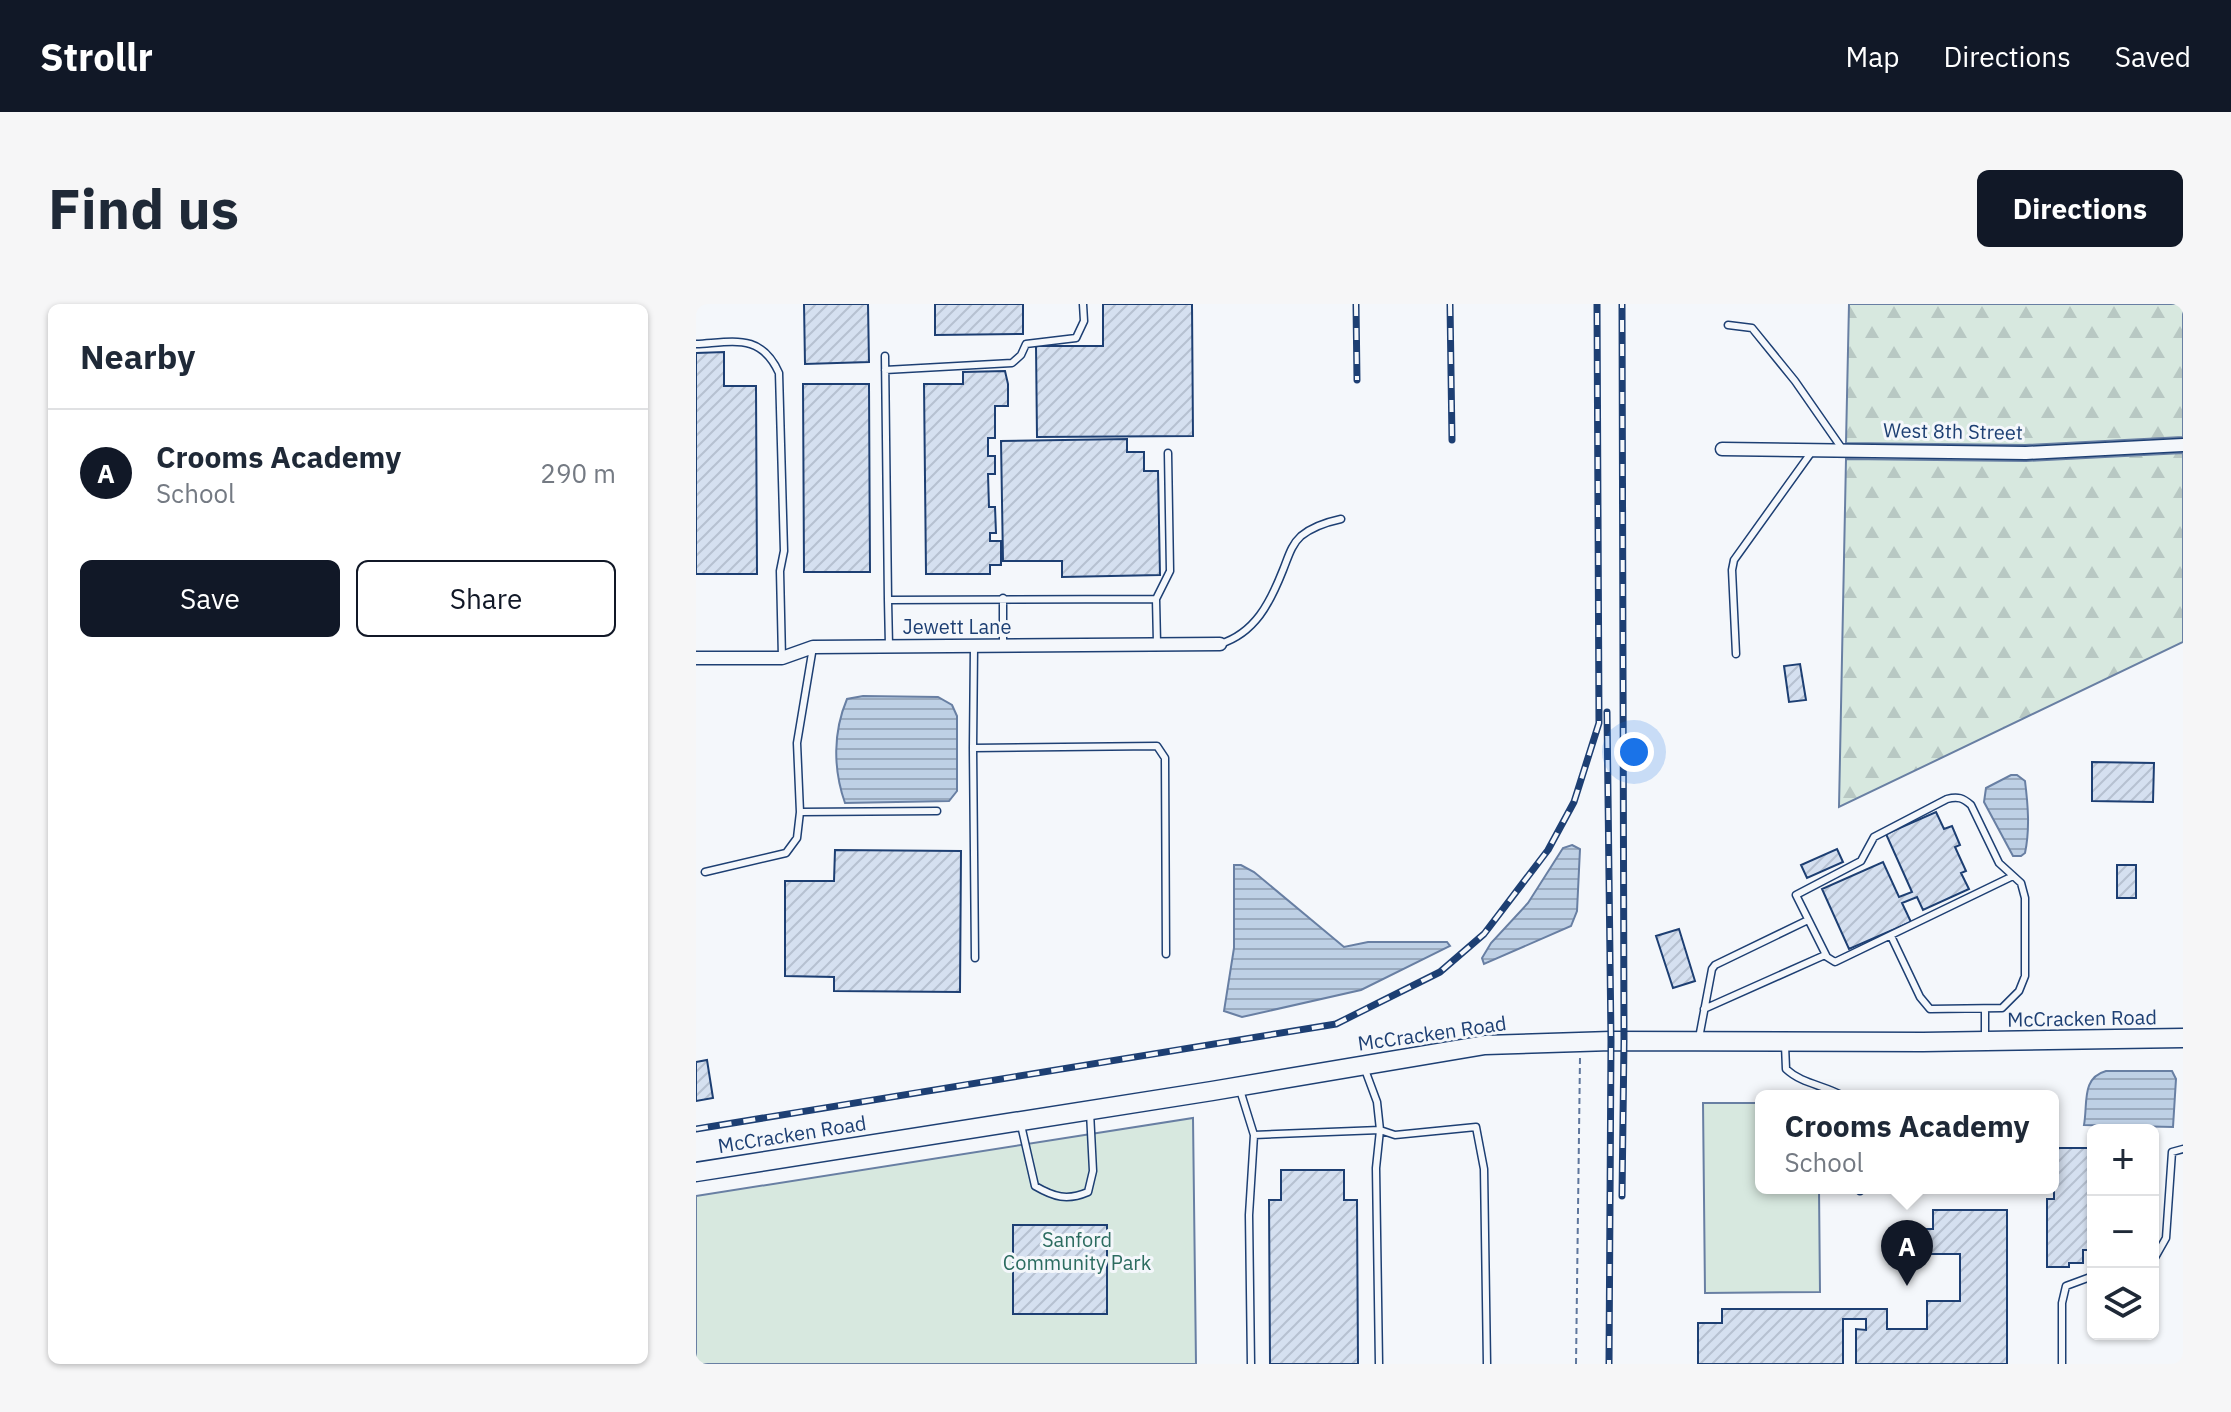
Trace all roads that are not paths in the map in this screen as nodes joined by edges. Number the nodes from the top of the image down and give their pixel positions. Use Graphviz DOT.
graph roads {
  1 [pos="1083,304"];
  2 [pos="1728,325"];
  3 [pos="696,344"];
  4 [pos="885,356"];
  5 [pos="885,370"];
  6 [pos="2183,445"];
  7 [pos="1722,449"];
  8 [pos="1813,450"];
  9 [pos="1843,450"];
  10 [pos="1168,453"];
  11 [pos="1341,519"];
  12 [pos="1003,598"];
  13 [pos="1156,599"];
  14 [pos="888,600"];
  15 [pos="1157,643"];
  16 [pos="1220,644"];
  17 [pos="889,646"];
  18 [pos="1003,646"];
  19 [pos="813,647"];
  20 [pos="974,647"];
  21 [pos="1736,654"];
  22 [pos="696,658"];
  23 [pos="782,658"];
  24 [pos="973,748"];
  25 [pos="937,811"];
  26 [pos="800,812"];
  27 [pos="705,872"];
  28 [pos="2013,876"];
  29 [pos="1808,920"];
  30 [pos="1891,936"];
  31 [pos="1166,954"];
  32 [pos="1825,955"];
  33 [pos="975,958"];
  34 [pos="1704,1009"];
  35 [pos="1985,1010"];
  36 [pos="2183,1038"];
  37 [pos="1699,1041"];
  38 [pos="1985,1041"];
  39 [pos="1784,1042"];
  40 [pos="1363,1065"];
  41 [pos="1239,1086"];
  42 [pos="1833,1090"];
  43 [pos="1090,1110"];
  44 [pos="1020,1121"];
  45 [pos="1380,1130"];
  46 [pos="1254,1135"];
  47 [pos="2183,1149"];
  48 [pos="696,1172"];
  49 [pos="2159,1250"];
  50 [pos="2087,1278"];
  51 [pos="1251,1364"];
  52 [pos="1379,1364"];
  53 [pos="1487,1364"];
  54 [pos="2062,1364"];
  1 -- 5 [label="lane"];
  2 -- 9 [label="lane"];
  3 -- 23 [label="lane"];
  4 -- 5 [label="lane"];
  5 -- 14 [label="lane"];
  6 -- 9 [label="street, West 8th Street"];
  7 -- 8 [label="street, West 8th Street"];
  8 -- 9 [label="street, West 8th Street"];
  8 -- 21 [label="lane"];
  10 -- 13 [label="lane"];
  11 -- 16 [label="lane"];
  12 -- 13 [label="lane"];
  12 -- 14 [label="lane"];
  12 -- 18 [label="lane"];
  13 -- 15 [label="lane"];
  14 -- 17 [label="lane"];
  15 -- 16 [label="street, Jewett Lane"];
  15 -- 18 [label="street, Jewett Lane"];
  17 -- 19 [label="street, Jewett Lane"];
  17 -- 20 [label="street, Jewett Lane"];
  18 -- 20 [label="street, Jewett Lane"];
  19 -- 23 [label="street, Jewett Lane"];
  19 -- 26 [label="lane"];
  20 -- 24 [label="lane"];
  22 -- 23 [label="street, Jewett Lane"];
  24 -- 31 [label="lane"];
  24 -- 33 [label="lane"];
  25 -- 26 [label="lane"];
  26 -- 27 [label="lane"];
  28 -- 29 [label="lane"];
  28 -- 30 [label="lane"];
  28 -- 35 [label="lane"];
  29 -- 32 [label="lane"];
  29 -- 34 [label="lane"];
  30 -- 32 [label="lane"];
  30 -- 35 [label="lane"];
  32 -- 34 [label="lane"];
  34 -- 37 [label="lane"];
  35 -- 38 [label="lane"];
  36 -- 38 [label="street, McCracken Road"];
  37 -- 39 [label="street, McCracken Road"];
  37 -- 40 [label="street, McCracken Road"];
  38 -- 39 [label="street, McCracken Road"];
  39 -- 42 [label="lane"];
  40 -- 41 [label="street, McCracken Road"];
  40 -- 45 [label="lane"];
  41 -- 43 [label="street, McCracken Road"];
  41 -- 46 [label="lane"];
  43 -- 44 [label="street, McCracken Road"];
  43 -- 44 [label="lane"];
  44 -- 48 [label="street, McCracken Road"];
  45 -- 46 [label="lane"];
  45 -- 52 [label="lane"];
  45 -- 53 [label="lane"];
  46 -- 51 [label="lane"];
  47 -- 49 [label="lane"];
  50 -- 54 [label="lane"];
}
